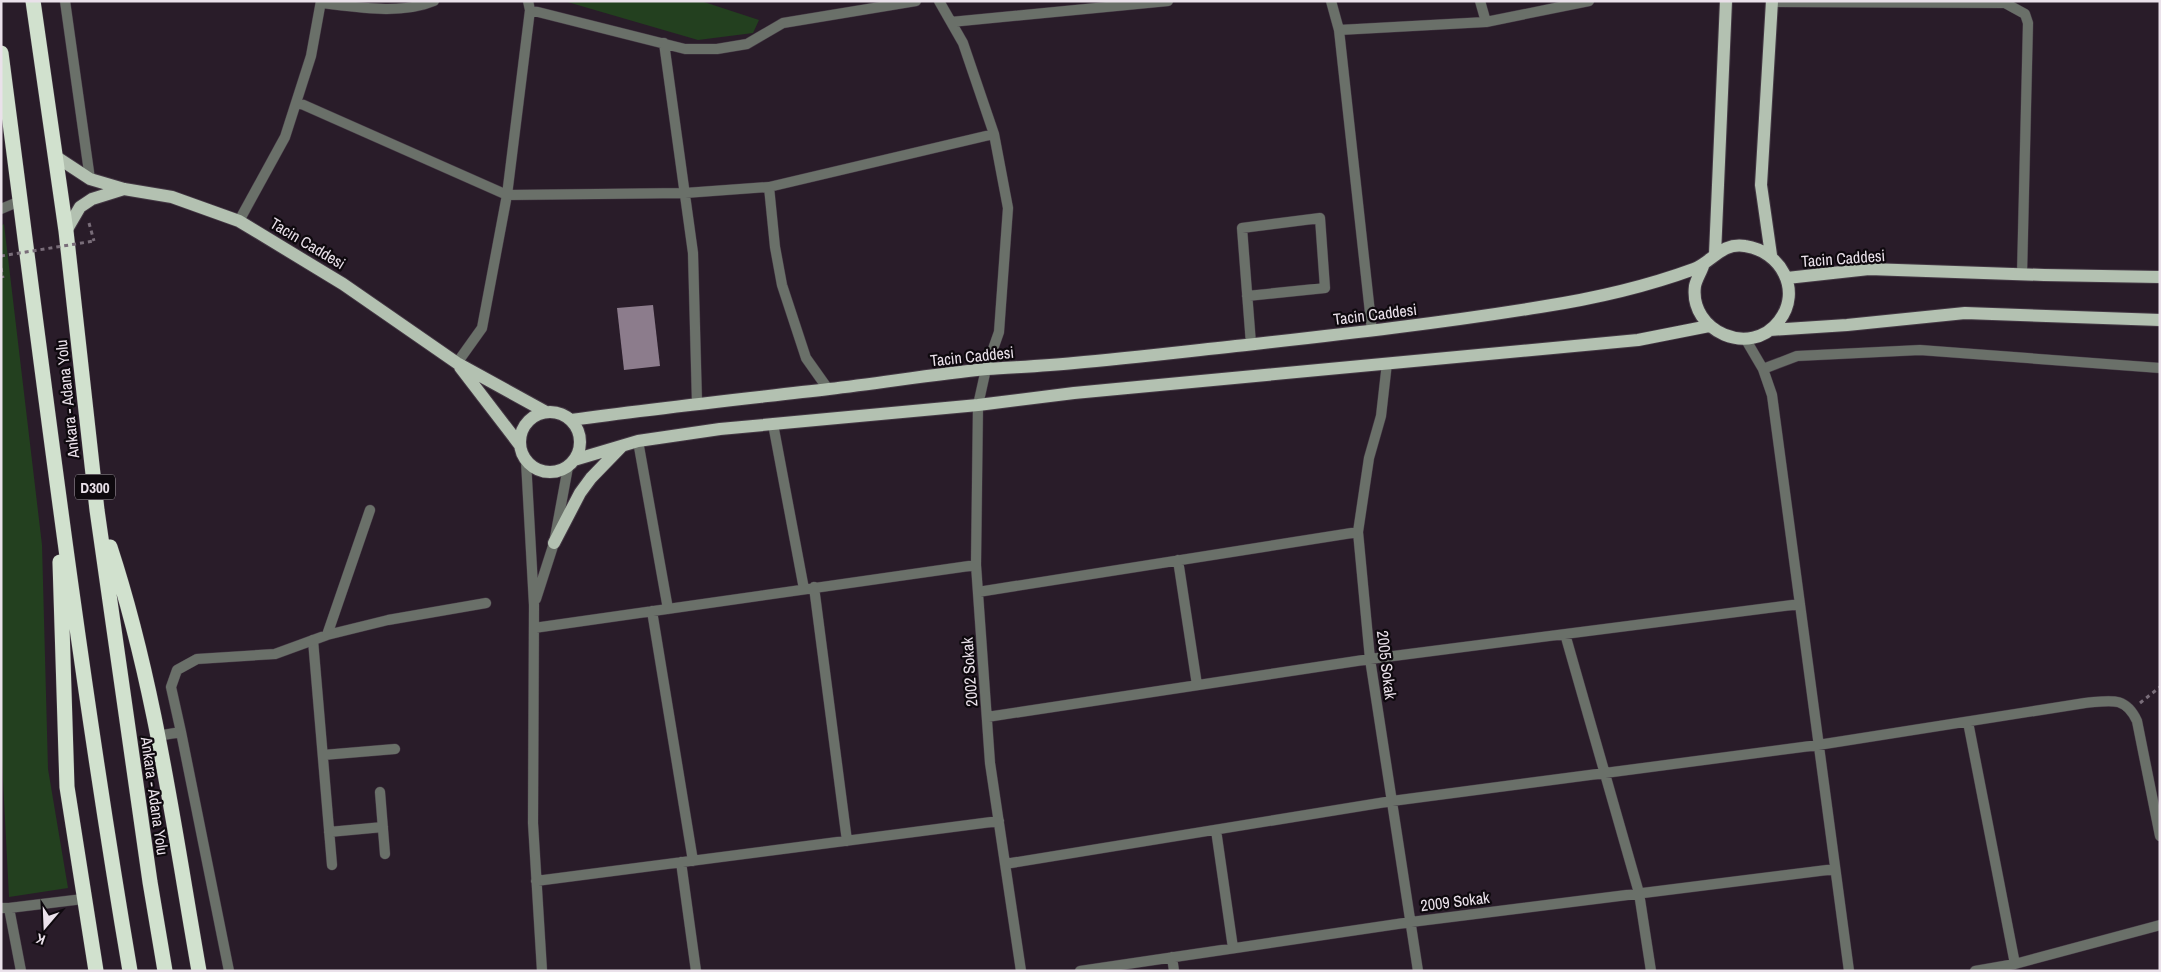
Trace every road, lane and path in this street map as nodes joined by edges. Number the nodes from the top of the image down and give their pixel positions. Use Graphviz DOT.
graph roads {
  1 [pos="33,1"];
  2 [pos="65,1"];
  3 [pos="434,1"];
  4 [pos="916,1"];
  5 [pos="940,1"];
  6 [pos="1168,1"];
  7 [pos="1331,1"];
  8 [pos="1480,1"];
  9 [pos="1589,1"];
  10 [pos="1726,1"];
  11 [pos="321,2"];
  12 [pos="1772,2"];
  13 [pos="529,6"];
  14 [pos="1069,6"];
  15 [pos="951,22"];
  16 [pos="1486,22"];
  17 [pos="1339,30"];
  18 [pos="664,43"];
  19 [pos="1,53"];
  20 [pos="297,102"];
  21 [pos="994,134"];
  22 [pos="55,156"];
  23 [pos="90,179"];
  24 [pos="769,187"];
  25 [pos="124,189"];
  26 [pos="685,193"];
  27 [pos="507,195"];
  28 [pos="20,202"];
  29 [pos="1,209"];
  30 [pos="239,221"];
  31 [pos="89,223"];
  32 [pos="66,231"];
  33 [pos="1715,254"];
  34 [pos="1770,255"];
  35 [pos="1,256"];
  36 [pos="1703,266"];
  37 [pos="1,268"];
  38 [pos="2022,275"];
  39 [pos="2160,277"];
  40 [pos="4,278"];
  41 [pos="1787,278"];
  42 [pos="1247,296"];
  43 [pos="2160,320"];
  44 [pos="1708,326"];
  45 [pos="1770,330"];
  46 [pos="1372,331"];
  47 [pos="1746,340"];
  48 [pos="1251,344"];
  49 [pos="1387,363"];
  50 [pos="456,364"];
  51 [pos="2160,368"];
  52 [pos="986,369"];
  53 [pos="1763,370"];
  54 [pos="828,389"];
  55 [pos="697,403"];
  56 [pos="978,405"];
  57 [pos="546,412"];
  58 [pos="571,420"];
  59 [pos="773,424"];
  60 [pos="638,441"];
  61 [pos="519,444"];
  62 [pos="624,445"];
  63 [pos="526,461"];
  64 [pos="571,464"];
  65 [pos="60,508"];
  66 [pos="97,510"];
  67 [pos="370,510"];
  68 [pos="1358,532"];
  69 [pos="554,543"];
  70 [pos="1178,560"];
  71 [pos="976,565"];
  72 [pos="809,588"];
  73 [pos="978,592"];
  74 [pos="486,603"];
  75 [pos="1800,604"];
  76 [pos="534,605"];
  77 [pos="668,608"];
  78 [pos="652,611"];
  79 [pos="534,628"];
  80 [pos="1565,634"];
  81 [pos="326,635"];
  82 [pos="313,640"];
  83 [pos="1370,659"];
  84 [pos="1197,685"];
  85 [pos="2160,687"];
  86 [pos="2132,710"];
  87 [pos="987,717"];
  88 [pos="1968,722"];
  89 [pos="181,732"];
  90 [pos="157,736"];
  91 [pos="1818,745"];
  92 [pos="395,749"];
  93 [pos="323,755"];
  94 [pos="1605,773"];
  95 [pos="380,792"];
  96 [pos="1392,801"];
  97 [pos="999,821"];
  98 [pos="382,827"];
  99 [pos="1216,830"];
  100 [pos="329,832"];
  101 [pos="2160,836"];
  102 [pos="847,841"];
  103 [pos="385,854"];
  104 [pos="693,861"];
  105 [pos="681,862"];
  106 [pos="1005,864"];
  107 [pos="332,865"];
  108 [pos="1835,869"];
  109 [pos="536,881"];
  110 [pos="1638,894"];
  111 [pos="83,899"];
  112 [pos="5,908"];
  113 [pos="1411,922"];
  114 [pos="2160,925"];
  115 [pos="1233,948"];
  116 [pos="1172,957"];
  117 [pos="2015,964"];
  118 [pos="21,971"];
  119 [pos="96,971"];
  120 [pos="130,971"];
  121 [pos="165,971"];
  122 [pos="199,971"];
  123 [pos="229,971"];
  124 [pos="542,971"];
  125 [pos="696,971"];
  126 [pos="1021,971"];
  127 [pos="1080,971"];
  128 [pos="1174,971"];
  129 [pos="1418,971"];
  130 [pos="1651,971"];
  131 [pos="1848,971"];
  132 [pos="1975,971"];
  1 -- 22 [label="highway, Ankara - Adana Yolu / D300"];
  2 -- 23 [label="street"];
  3 -- 11 [label="street"];
  4 -- 18 [label="street"];
  5 -- 15 [label="street, 2002 Sokak"];
  6 -- 14 [label="street"];
  7 -- 17 [label="street"];
  8 -- 16 [label="street"];
  9 -- 16 [label="street"];
  10 -- 33 [label="main road"];
  11 -- 20 [label="street"];
  12 -- 34 [label="main road"];
  12 -- 38 [label="street"];
  13 -- 18 [label="street"];
  13 -- 27 [label="street"];
  14 -- 15 [label="street"];
  15 -- 21 [label="street, 2002 Sokak"];
  16 -- 17 [label="street"];
  17 -- 46 [label="street"];
  18 -- 26 [label="street"];
  19 -- 28 [label="highway, Ankara - Adana Yolu / D300"];
  20 -- 27 [label="street"];
  20 -- 30 [label="street"];
  21 -- 24 [label="street"];
  21 -- 52 [label="street, 2002 Sokak"];
  22 -- 23 [label="main road, Tacin Caddesi"];
  22 -- 32 [label="highway, Ankara - Adana Yolu / D300"];
  23 -- 25 [label="main road, Tacin Caddesi"];
  24 -- 26 [label="street"];
  24 -- 54 [label="street"];
  25 -- 30 [label="main road, Tacin Caddesi"];
  25 -- 32 [label="main road, Tacin Caddesi"];
  26 -- 27 [label="street"];
  26 -- 55 [label="street"];
  27 -- 50 [label="street"];
  28 -- 29 [label="street"];
  28 -- 65 [label="highway, Ankara - Adana Yolu / D300"];
  30 -- 50 [label="main road, Tacin Caddesi"];
  31 -- 35 [label="path, bridge"];
  32 -- 66 [label="highway, Ankara - Adana Yolu / D300"];
  33 -- 34 [label="main road, Tacin Caddesi"];
  33 -- 36 [label="main road, Tacin Caddesi"];
  34 -- 41 [label="main road, Tacin Caddesi"];
  36 -- 44 [label="main road"];
  36 -- 46 [label="main road, Tacin Caddesi"];
  37 -- 40 [label="path"];
  38 -- 39 [label="main road, Tacin Caddesi"];
  38 -- 41 [label="main road, Tacin Caddesi"];
  41 -- 45 [label="main road"];
  42 -- 42 [label="street"];
  42 -- 48 [label="street"];
  43 -- 45 [label="main road"];
  44 -- 47 [label="main road"];
  44 -- 49 [label="main road"];
  45 -- 47 [label="main road"];
  46 -- 48 [label="main road, Tacin Caddesi"];
  47 -- 53 [label="street"];
  48 -- 52 [label="main road, Tacin Caddesi"];
  49 -- 56 [label="main road"];
  49 -- 68 [label="street, 2005 Sokak"];
  50 -- 57 [label="main road, Tacin Caddesi"];
  50 -- 61 [label="main road, Tacin Caddesi"];
  51 -- 53 [label="street"];
  52 -- 54 [label="main road, Tacin Caddesi"];
  52 -- 56 [label="street, 2002 Sokak"];
  53 -- 75 [label="street"];
  54 -- 55 [label="main road, Tacin Caddesi"];
  55 -- 58 [label="main road, Tacin Caddesi"];
  56 -- 59 [label="main road"];
  56 -- 71 [label="street, 2002 Sokak"];
  57 -- 58 [label="main road"];
  57 -- 61 [label="main road"];
  58 -- 64 [label="main road"];
  59 -- 60 [label="main road"];
  59 -- 72 [label="street"];
  60 -- 62 [label="main road"];
  60 -- 77 [label="street"];
  61 -- 63 [label="main road"];
  62 -- 64 [label="main road"];
  62 -- 69 [label="main road"];
  63 -- 64 [label="main road"];
  63 -- 76 [label="street"];
  64 -- 69 [label="street"];
  65 -- 111 [label="highway"];
  65 -- 120 [label="highway, Ankara - Adana Yolu / D300"];
  66 -- 90 [label="highway"];
  66 -- 121 [label="highway, Ankara - Adana Yolu / D300"];
  67 -- 81 [label="street"];
  68 -- 70 [label="street"];
  68 -- 83 [label="street, 2005 Sokak"];
  69 -- 76 [label="street"];
  70 -- 73 [label="street"];
  70 -- 84 [label="street"];
  71 -- 72 [label="street"];
  71 -- 73 [label="street, 2002 Sokak"];
  72 -- 77 [label="street"];
  72 -- 102 [label="street"];
  73 -- 87 [label="street, 2002 Sokak"];
  74 -- 81 [label="street"];
  75 -- 80 [label="street"];
  75 -- 91 [label="street"];
  76 -- 79 [label="street"];
  77 -- 78 [label="street"];
  78 -- 79 [label="street"];
  78 -- 104 [label="street"];
  79 -- 109 [label="street"];
  80 -- 83 [label="street"];
  80 -- 94 [label="street"];
  81 -- 82 [label="street"];
  82 -- 89 [label="street"];
  82 -- 93 [label="street"];
  83 -- 84 [label="street"];
  83 -- 96 [label="street, 2005 Sokak"];
  84 -- 87 [label="street"];
  85 -- 86 [label="path"];
  86 -- 88 [label="street"];
  86 -- 101 [label="street"];
  87 -- 97 [label="street, 2002 Sokak"];
  88 -- 91 [label="street"];
  88 -- 117 [label="street"];
  89 -- 90 [label="street"];
  89 -- 123 [label="street"];
  90 -- 122 [label="highway"];
  91 -- 94 [label="street"];
  91 -- 108 [label="street"];
  92 -- 93 [label="street"];
  93 -- 100 [label="street"];
  94 -- 96 [label="street"];
  94 -- 110 [label="street"];
  95 -- 98 [label="street"];
  96 -- 99 [label="street"];
  96 -- 113 [label="street, 2005 Sokak"];
  97 -- 102 [label="street"];
  97 -- 106 [label="street, 2002 Sokak"];
  98 -- 100 [label="street"];
  98 -- 103 [label="street"];
  99 -- 106 [label="street"];
  99 -- 115 [label="street"];
  100 -- 107 [label="street"];
  102 -- 104 [label="street"];
  104 -- 105 [label="street"];
  105 -- 109 [label="street"];
  105 -- 125 [label="street"];
  106 -- 126 [label="street, 2002 Sokak"];
  108 -- 110 [label="street, 2009 Sokak"];
  108 -- 131 [label="street"];
  109 -- 124 [label="street"];
  110 -- 113 [label="street, 2009 Sokak"];
  110 -- 130 [label="street"];
  111 -- 112 [label="street"];
  111 -- 119 [label="highway"];
  112 -- 118 [label="street"];
  113 -- 115 [label="street, 2009 Sokak"];
  113 -- 129 [label="street, 2005 Sokak"];
  114 -- 117 [label="street"];
  115 -- 116 [label="street, 2009 Sokak"];
  116 -- 127 [label="street, 2009 Sokak"];
  116 -- 128 [label="street"];
  117 -- 132 [label="street"];
}
